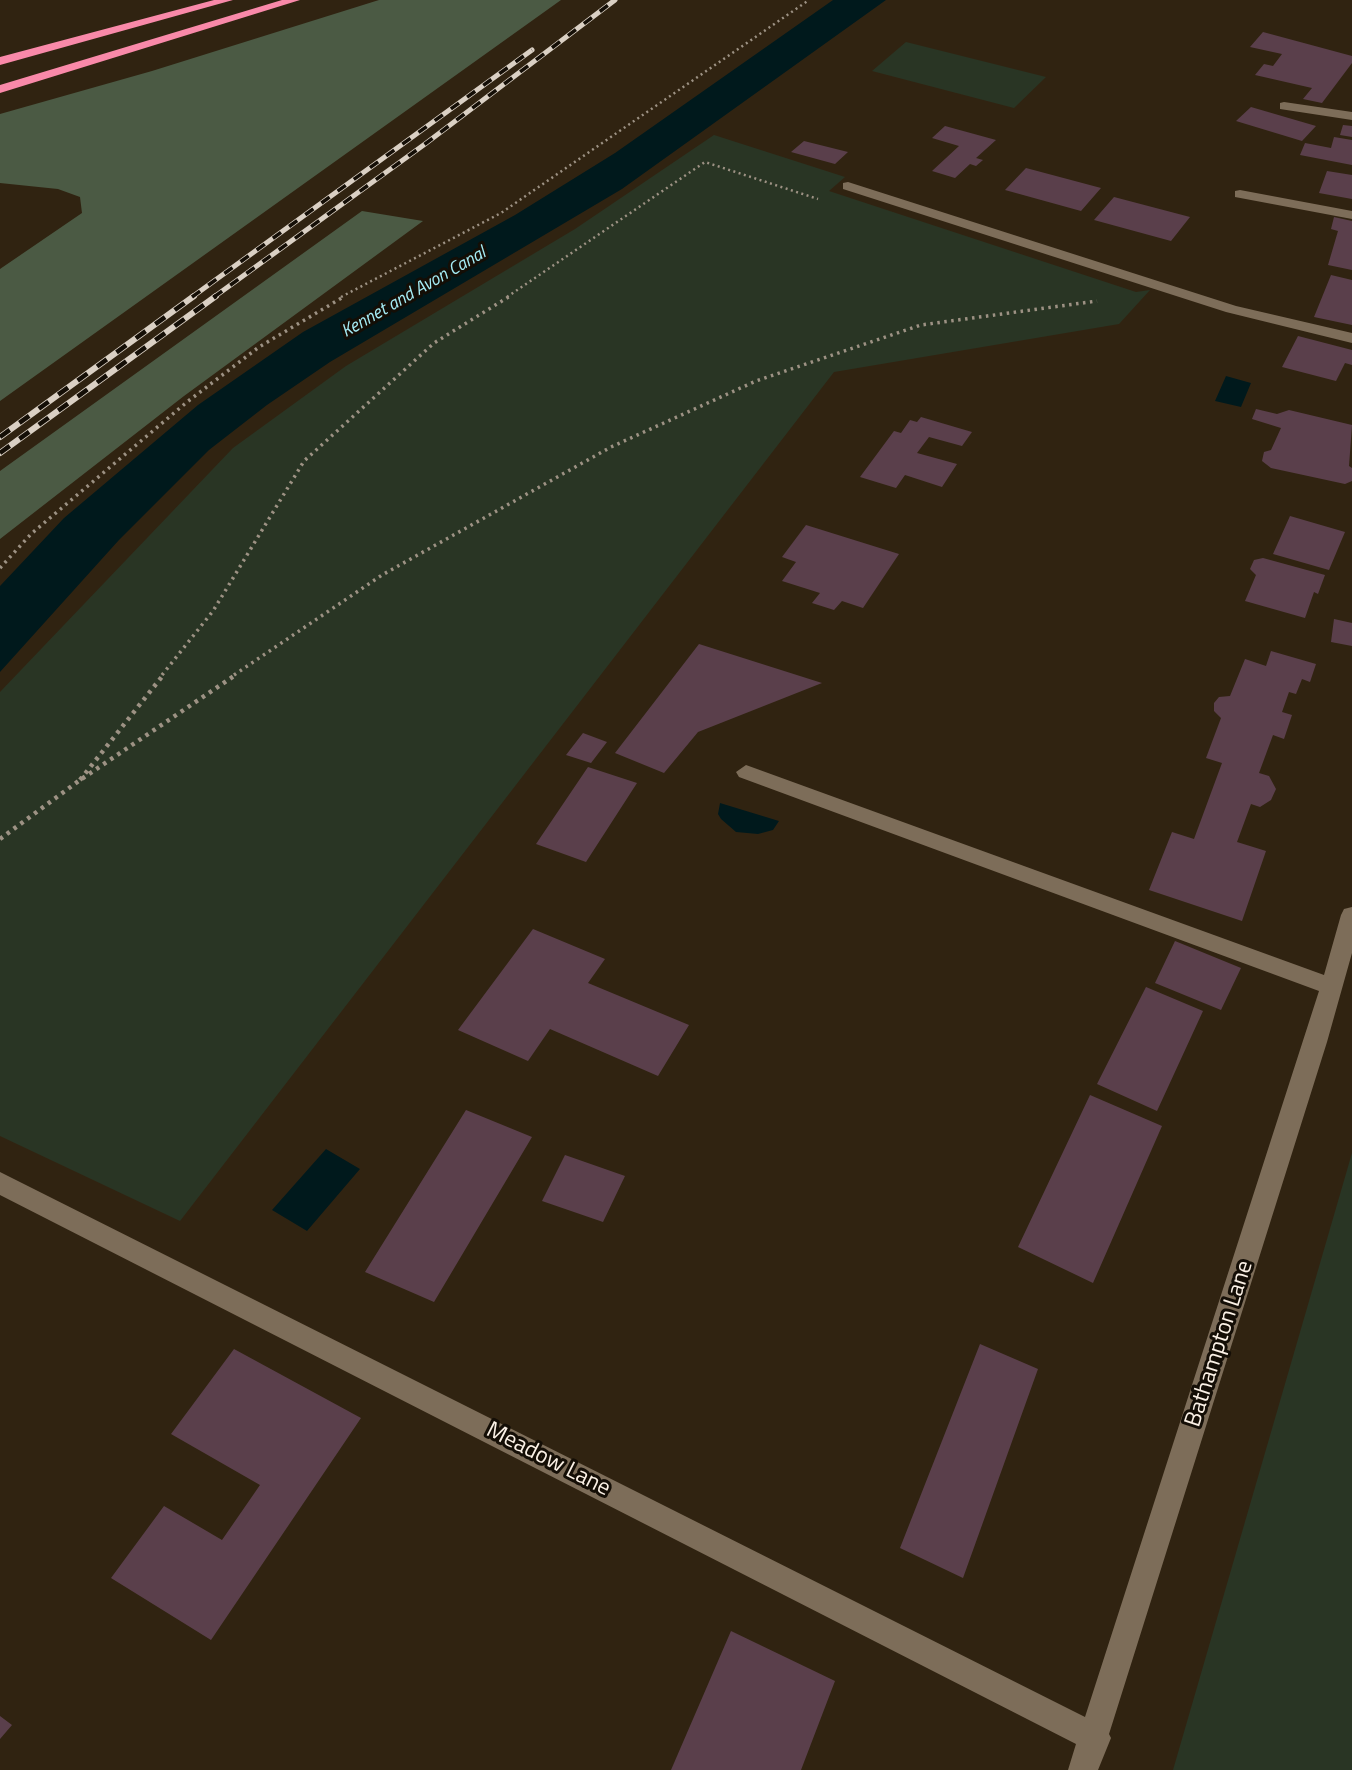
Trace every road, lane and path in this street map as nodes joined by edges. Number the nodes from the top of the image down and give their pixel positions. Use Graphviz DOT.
graph roads {
  1 [pos="199,0"];
  2 [pos="227,0"];
  3 [pos="294,0"];
  4 [pos="809,0"];
  5 [pos="0,50"];
  6 [pos="0,61"];
  7 [pos="0,87"];
  8 [pos="1284,106"];
  9 [pos="1352,116"];
  10 [pos="848,186"];
  11 [pos="1240,194"];
  12 [pos="821,200"];
  13 [pos="1352,215"];
  14 [pos="1153,285"];
  15 [pos="1352,338"];
  16 [pos="0,569"];
  17 [pos="746,772"];
  18 [pos="80,780"];
  19 [pos="0,839"];
  20 [pos="1352,915"];
  21 [pos="1332,987"];
  22 [pos="0,1183"];
  23 [pos="1096,1738"];
  24 [pos="1083,1770"];
  1 -- 5 [label="highway"];
  2 -- 6 [label="highway"];
  3 -- 7 [label="highway"];
  4 -- 16 [label="path"];
  8 -- 9 [label="street"];
  10 -- 14 [label="street"];
  11 -- 13 [label="street"];
  12 -- 18 [label="path"];
  14 -- 15 [label="street"];
  14 -- 18 [label="path"];
  17 -- 21 [label="street"];
  18 -- 19 [label="path"];
  20 -- 21 [label="street, Bathampton Lane"];
  21 -- 23 [label="street, Bathampton Lane"];
  22 -- 23 [label="street, Meadow Lane"];
  23 -- 24 [label="street, Bathampton Lane"];
}
